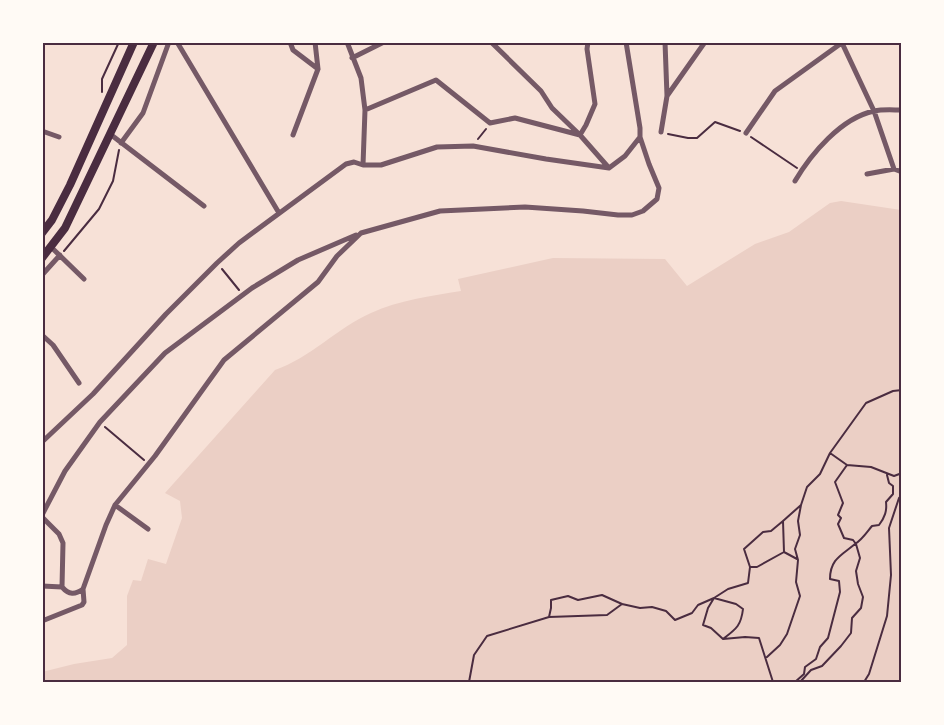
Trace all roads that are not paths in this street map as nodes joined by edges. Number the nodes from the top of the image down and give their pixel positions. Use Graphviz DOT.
graph roads {
  1 [pos="134,42"];
  2 [pos="154,42"];
  3 [pos="169,42"];
  4 [pos="176,42"];
  5 [pos="290,42"];
  6 [pos="315,42"];
  7 [pos="346,42"];
  8 [pos="384,42"];
  9 [pos="491,42"];
  10 [pos="588,42"];
  11 [pos="626,42"];
  12 [pos="665,42"];
  13 [pos="705,42"];
  14 [pos="843,43"];
  15 [pos="352,58"];
  16 [pos="318,69"];
  17 [pos="667,96"];
  18 [pos="365,110"];
  19 [pos="902,110"];
  20 [pos="874,111"];
  21 [pos="42,131"];
  22 [pos="661,132"];
  23 [pos="746,133"];
  24 [pos="110,134"];
  25 [pos="580,134"];
  26 [pos="293,135"];
  27 [pos="60,137"];
  28 [pos="640,137"];
  29 [pos="121,143"];
  30 [pos="363,165"];
  31 [pos="609,168"];
  32 [pos="894,169"];
  33 [pos="902,172"];
  34 [pos="866,174"];
  35 [pos="794,181"];
  36 [pos="204,206"];
  37 [pos="279,213"];
  38 [pos="42,233"];
  39 [pos="361,233"];
  40 [pos="51,247"];
  41 [pos="60,255"];
  42 [pos="42,258"];
  43 [pos="42,275"];
  44 [pos="84,279"];
  45 [pos="42,335"];
  46 [pos="79,383"];
  47 [pos="42,442"];
  48 [pos="115,505"];
  49 [pos="42,516"];
  50 [pos="148,529"];
  51 [pos="42,586"];
  52 [pos="62,587"];
  53 [pos="83,589"];
  54 [pos="42,620"];
  1 -- 38 [label="main road"];
  2 -- 24 [label="main road"];
  3 -- 29 [label="street"];
  4 -- 37 [label="street"];
  5 -- 16 [label="street"];
  6 -- 16 [label="street"];
  7 -- 15 [label="street"];
  8 -- 15 [label="street"];
  9 -- 25 [label="street"];
  10 -- 25 [label="street"];
  11 -- 28 [label="street"];
  12 -- 17 [label="street"];
  13 -- 17 [label="street"];
  14 -- 20 [label="street"];
  14 -- 23 [label="street"];
  15 -- 18 [label="street"];
  16 -- 26 [label="street"];
  17 -- 22 [label="street"];
  18 -- 25 [label="street"];
  18 -- 30 [label="street"];
  19 -- 20 [label="street"];
  20 -- 32 [label="street"];
  20 -- 35 [label="street"];
  21 -- 27 [label="street"];
  24 -- 29 [label="street"];
  24 -- 40 [label="main road"];
  25 -- 31 [label="street"];
  28 -- 31 [label="street"];
  28 -- 39 [label="street"];
  29 -- 36 [label="street"];
  30 -- 31 [label="street"];
  30 -- 37 [label="street"];
  32 -- 33 [label="street"];
  32 -- 34 [label="street"];
  37 -- 47 [label="street"];
  39 -- 48 [label="street"];
  39 -- 49 [label="street"];
  40 -- 41 [label="street"];
  40 -- 42 [label="main road"];
  41 -- 43 [label="street"];
  41 -- 44 [label="street"];
  45 -- 46 [label="street"];
  48 -- 50 [label="street"];
  48 -- 53 [label="street"];
  49 -- 52 [label="street"];
  51 -- 52 [label="street"];
  52 -- 53 [label="street"];
  53 -- 54 [label="street"];
}
